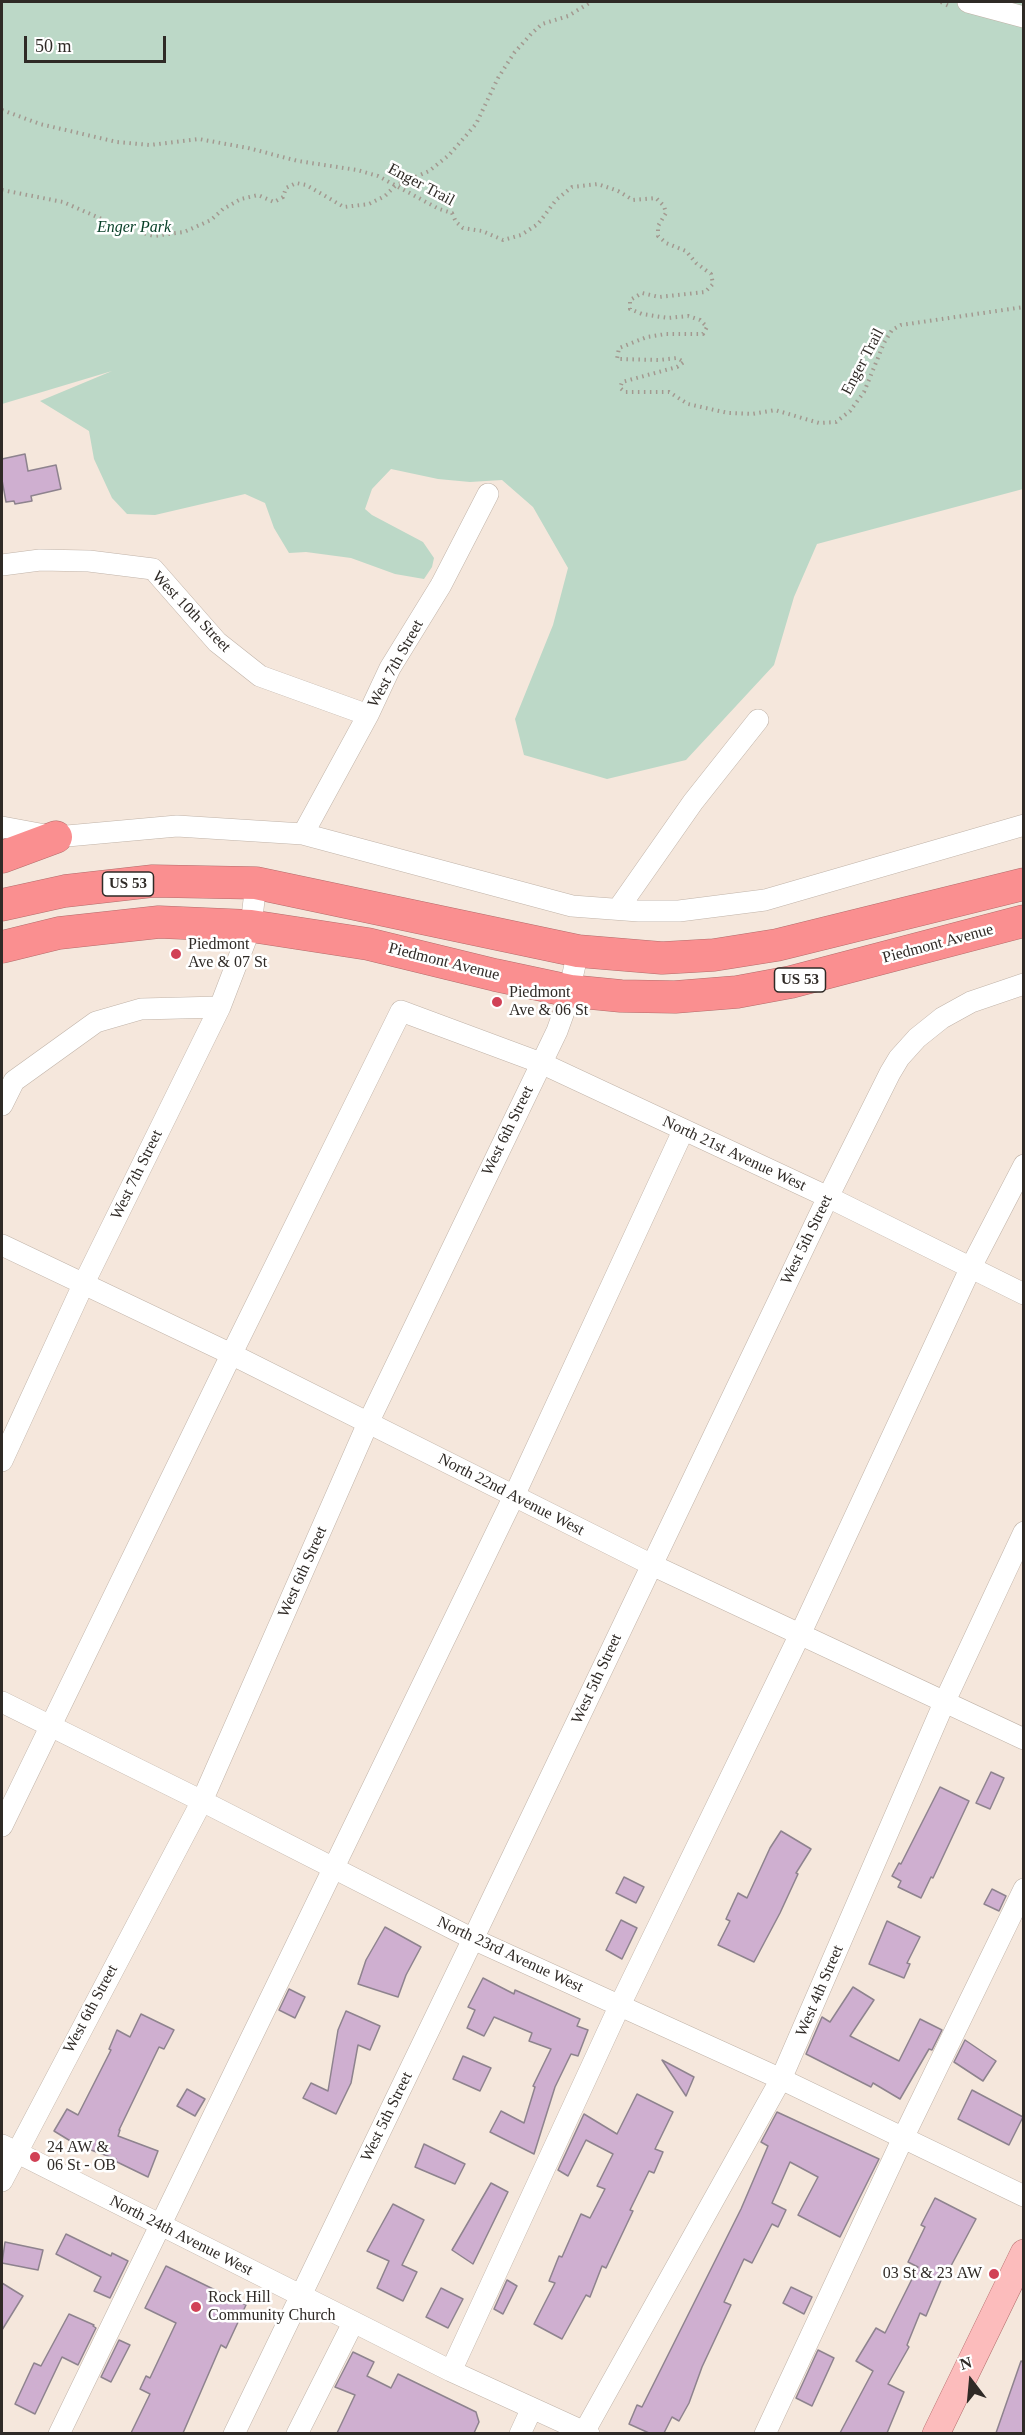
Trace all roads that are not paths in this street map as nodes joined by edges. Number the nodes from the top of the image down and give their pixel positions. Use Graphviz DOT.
graph roads {
  1 [pos="968,2"];
  2 [pos="1023,17"];
  3 [pos="488,494"];
  4 [pos="2,565"];
  5 [pos="368,716"];
  6 [pos="758,720"];
  7 [pos="1023,825"];
  8 [pos="2,827"];
  9 [pos="303,834"];
  10 [pos="56,837"];
  11 [pos="2,857"];
  12 [pos="256,883"];
  13 [pos="1023,884"];
  14 [pos="2,905"];
  15 [pos="618,909"];
  16 [pos="1023,921"];
  17 [pos="251,926"];
  18 [pos="2,947"];
  19 [pos="578,951"];
  20 [pos="1023,984"];
  21 [pos="570,991"];
  22 [pos="219,1006"];
  23 [pos="541,1063"];
  24 [pos="2,1105"];
  25 [pos="683,1131"];
  26 [pos="1023,1165"];
  27 [pos="828,1197"];
  28 [pos="2,1245"];
  29 [pos="970,1268"];
  30 [pos="83,1285"];
  31 [pos="1023,1294"];
  32 [pos="231,1354"];
  33 [pos="368,1423"];
  34 [pos="2,1461"];
  35 [pos="514,1496"];
  36 [pos="1023,1532"];
  37 [pos="652,1565"];
  38 [pos="800,1635"];
  39 [pos="2,1702"];
  40 [pos="944,1703"];
  41 [pos="51,1726"];
  42 [pos="1023,1739"];
  43 [pos="202,1801"];
  44 [pos="2,1826"];
  45 [pos="332,1868"];
  46 [pos="1023,1889"];
  47 [pos="473,1940"];
  48 [pos="619,2007"];
  49 [pos="781,2079"];
  50 [pos="903,2138"];
  51 [pos="9,2148"];
  52 [pos="2,2181"];
  53 [pos="1023,2196"];
  54 [pos="161,2224"];
  55 [pos="1023,2253"];
  56 [pos="300,2297"];
  57 [pos="353,2323"];
  58 [pos="451,2371"];
  59 [pos="532,2408"];
  60 [pos="59,2433"];
  61 [pos="234,2433"];
  62 [pos="297,2433"];
  63 [pos="520,2433"];
  64 [pos="586,2433"];
  65 [pos="765,2433"];
  66 [pos="936,2433"];
  1 -- 2 [label="street"];
  3 -- 5 [label="street, West 7th Street"];
  4 -- 5 [label="street, West 10th Street"];
  5 -- 9 [label="street, West 7th Street"];
  6 -- 15 [label="street"];
  7 -- 15 [label="street"];
  8 -- 10 [label="street"];
  9 -- 10 [label="street"];
  9 -- 15 [label="street"];
  10 -- 11 [label="highway"];
  12 -- 14 [label="highway, US 53"];
  12 -- 17 [label="street, West 7th Street"];
  12 -- 19 [label="highway, US 53"];
  13 -- 19 [label="highway, US 53"];
  16 -- 21 [label="highway, Piedmont Avenue / US 53"];
  17 -- 18 [label="highway, Piedmont Avenue / US 53"];
  17 -- 21 [label="highway, Piedmont Avenue / US 53"];
  17 -- 22 [label="street, West 7th Street"];
  19 -- 21 [label="street, West 6th Street"];
  20 -- 27 [label="street, West 5th Street"];
  21 -- 23 [label="street, West 6th Street"];
  22 -- 24 [label="street"];
  22 -- 30 [label="street, West 7th Street"];
  23 -- 25 [label="street, North 21st Avenue West"];
  23 -- 32 [label="street, North 21st Avenue West"];
  23 -- 33 [label="street, West 6th Street"];
  25 -- 27 [label="street, North 21st Avenue West"];
  25 -- 35 [label="street"];
  26 -- 29 [label="street"];
  27 -- 29 [label="street, North 21st Avenue West"];
  27 -- 37 [label="street, West 5th Street"];
  28 -- 30 [label="street, North 22nd Avenue West"];
  29 -- 31 [label="street, North 21st Avenue West"];
  29 -- 38 [label="street"];
  30 -- 32 [label="street, North 22nd Avenue West"];
  30 -- 34 [label="street, West 7th Street"];
  32 -- 33 [label="street, North 22nd Avenue West"];
  32 -- 41 [label="street"];
  33 -- 35 [label="street, North 22nd Avenue West"];
  33 -- 43 [label="street, West 6th Street"];
  35 -- 37 [label="street, North 22nd Avenue West"];
  35 -- 45 [label="street"];
  36 -- 40 [label="street, West 4th Street"];
  37 -- 38 [label="street, North 22nd Avenue West"];
  37 -- 47 [label="street, West 5th Street"];
  38 -- 40 [label="street, North 22nd Avenue West"];
  38 -- 48 [label="street"];
  39 -- 41 [label="street, North 23rd Avenue West"];
  40 -- 42 [label="street, North 22nd Avenue West"];
  40 -- 49 [label="street, West 4th Street"];
  41 -- 43 [label="street, North 23rd Avenue West"];
  41 -- 44 [label="street"];
  43 -- 45 [label="street, North 23rd Avenue West"];
  43 -- 51 [label="street, West 6th Street"];
  45 -- 47 [label="street, North 23rd Avenue West"];
  45 -- 54 [label="street"];
  46 -- 50 [label="street"];
  47 -- 48 [label="street, North 23rd Avenue West"];
  47 -- 56 [label="street, West 5th Street"];
  48 -- 49 [label="street, North 23rd Avenue West"];
  48 -- 58 [label="street"];
  49 -- 50 [label="street, North 23rd Avenue West"];
  49 -- 64 [label="street, West 4th Street"];
  50 -- 53 [label="street, North 23rd Avenue West"];
  50 -- 65 [label="street"];
  51 -- 52 [label="street, West 6th Street"];
  51 -- 54 [label="street, North 24th Avenue West"];
  54 -- 56 [label="street, North 24th Avenue West"];
  54 -- 60 [label="street"];
  55 -- 66 [label="main road"];
  56 -- 57 [label="street, North 24th Avenue West"];
  56 -- 61 [label="street, West 5th Street"];
  57 -- 58 [label="street, North 24th Avenue West"];
  57 -- 62 [label="street"];
  58 -- 59 [label="street, North 24th Avenue West"];
  59 -- 63 [label="street"];
  59 -- 64 [label="street, North 24th Avenue West"];
}
